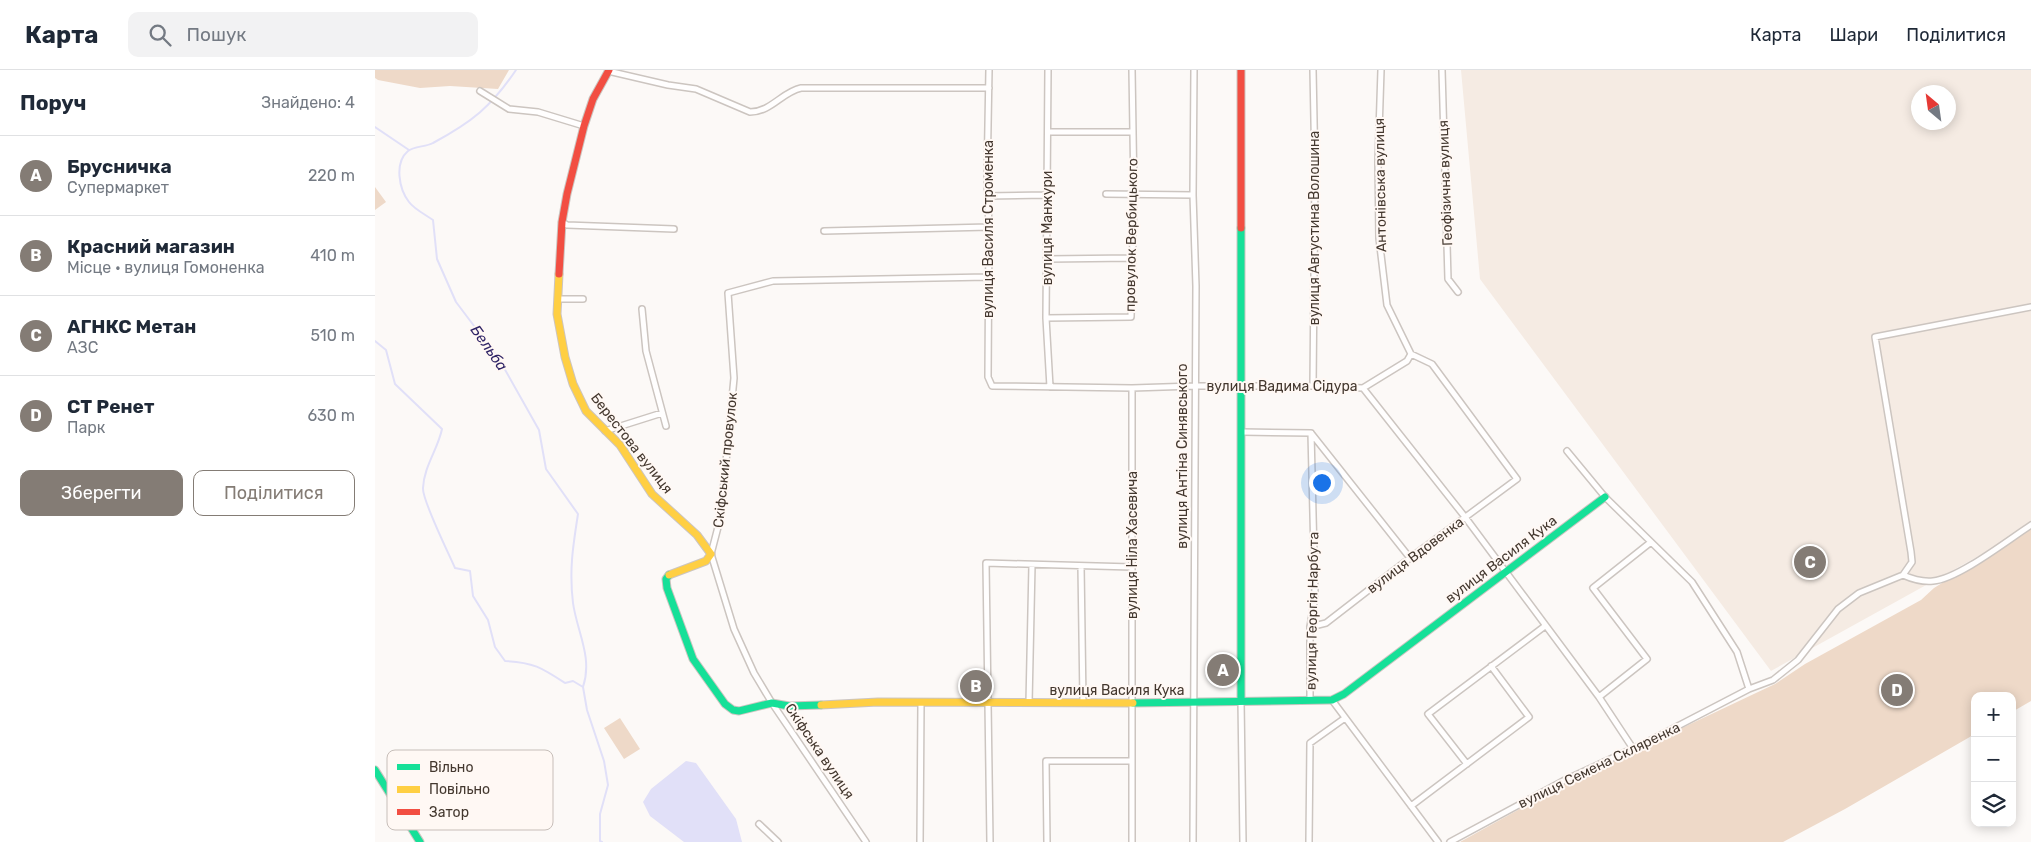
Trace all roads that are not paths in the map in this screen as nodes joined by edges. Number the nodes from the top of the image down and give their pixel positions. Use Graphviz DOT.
graph roads {
  1 [pos="989,70"];
  2 [pos="1048,70"];
  3 [pos="1132,70"];
  4 [pos="1194,70"];
  5 [pos="1241,70"];
  6 [pos="1313,70"];
  7 [pos="1381,70"];
  8 [pos="1442,70"];
  9 [pos="609,71"];
  10 [pos="989,88"];
  11 [pos="481,91"];
  12 [pos="584,126"];
  13 [pos="1049,132"];
  14 [pos="1132,132"];
  15 [pos="1106,194"];
  16 [pos="1133,194"];
  17 [pos="1047,195"];
  18 [pos="1193,195"];
  19 [pos="987,196"];
  20 [pos="562,222"];
  21 [pos="989,227"];
  22 [pos="675,229"];
  23 [pos="824,231"];
  24 [pos="1132,258"];
  25 [pos="1048,259"];
  26 [pos="988,277"];
  27 [pos="1458,292"];
  28 [pos="558,298"];
  29 [pos="583,299"];
  30 [pos="2031,307"];
  31 [pos="642,309"];
  32 [pos="1046,318"];
  33 [pos="1411,354"];
  34 [pos="992,386"];
  35 [pos="1194,386"];
  36 [pos="1313,386"];
  37 [pos="1050,387"];
  38 [pos="1241,387"];
  39 [pos="1133,388"];
  40 [pos="1363,388"];
  41 [pos="662,413"];
  42 [pos="666,426"];
  43 [pos="604,431"];
  44 [pos="1242,432"];
  45 [pos="1311,433"];
  46 [pos="1567,451"];
  47 [pos="1605,497"];
  48 [pos="1465,517"];
  49 [pos="2031,525"];
  50 [pos="1651,542"];
  51 [pos="711,554"];
  52 [pos="1410,558"];
  53 [pos="1032,565"];
  54 [pos="1081,566"];
  55 [pos="1133,567"];
  56 [pos="1505,571"];
  57 [pos="1903,575"];
  58 [pos="1545,626"];
  59 [pos="1310,627"];
  60 [pos="1491,666"];
  61 [pos="1749,690"];
  62 [pos="1599,697"];
  63 [pos="1310,699"];
  64 [pos="1332,700"];
  65 [pos="1241,701"];
  66 [pos="987,702"];
  67 [pos="1083,702"];
  68 [pos="1132,702"];
  69 [pos="1194,702"];
  70 [pos="772,703"];
  71 [pos="921,703"];
  72 [pos="1029,703"];
  73 [pos="1345,718"];
  74 [pos="1632,747"];
  75 [pos="1132,761"];
  76 [pos="1467,764"];
  77 [pos="375,770"];
  78 [pos="387,789"];
  79 [pos="1411,806"];
  80 [pos="759,824"];
  81 [pos="412,830"];
  82 [pos="420,842"];
  83 [pos="778,842"];
  84 [pos="866,842"];
  85 [pos="920,842"];
  86 [pos="990,842"];
  87 [pos="1047,842"];
  88 [pos="1131,842"];
  89 [pos="1193,842"];
  90 [pos="1243,842"];
  91 [pos="1309,842"];
  92 [pos="1438,842"];
  93 [pos="1450,842"];
  1 -- 10 [label="street, вулиця Василя Строменка"];
  2 -- 13 [label="street, вулиця Манжури"];
  3 -- 14 [label="street, провулок Вербицького"];
  4 -- 18 [label="street, вулиця Антіна Синявського"];
  5 -- 38 [label="street"];
  6 -- 36 [label="street, вулиця Августина Волошина"];
  7 -- 33 [label="street, Антонівська вулиця"];
  8 -- 27 [label="street, Геофізична вулиця"];
  9 -- 10 [label="street"];
  9 -- 12 [label="street, Берестова вулиця"];
  10 -- 19 [label="street, вулиця Василя Строменка"];
  11 -- 12 [label="street"];
  12 -- 20 [label="street, Берестова вулиця"];
  13 -- 14 [label="street"];
  13 -- 17 [label="street, вулиця Манжури"];
  14 -- 16 [label="street, провулок Вербицького"];
  15 -- 16 [label="street"];
  16 -- 18 [label="street"];
  16 -- 24 [label="street, провулок Вербицького"];
  17 -- 19 [label="street"];
  17 -- 25 [label="street, вулиця Манжури"];
  18 -- 35 [label="street, вулиця Антіна Синявського"];
  19 -- 21 [label="street, вулиця Василя Строменка"];
  20 -- 22 [label="street"];
  20 -- 28 [label="street, Берестова вулиця"];
  21 -- 23 [label="street"];
  21 -- 26 [label="street, вулиця Василя Строменка"];
  24 -- 25 [label="street"];
  24 -- 32 [label="street, провулок Вербицького"];
  25 -- 32 [label="street, вулиця Манжури"];
  26 -- 34 [label="street, вулиця Василя Строменка"];
  26 -- 51 [label="street, Скіфський провулок"];
  28 -- 29 [label="street"];
  28 -- 43 [label="street, Берестова вулиця"];
  30 -- 57 [label="street"];
  31 -- 41 [label="street"];
  32 -- 37 [label="street, вулиця Манжури"];
  33 -- 40 [label="street, вулиця Вадима Сідура"];
  33 -- 48 [label="street, вулиця Вдовенка"];
  34 -- 37 [label="street, вулиця Вадима Сідура"];
  35 -- 38 [label="street, вулиця Вадима Сідура"];
  35 -- 39 [label="street, вулиця Вадима Сідура"];
  35 -- 69 [label="street, вулиця Антіна Синявського"];
  36 -- 38 [label="street, вулиця Вадима Сідура"];
  36 -- 40 [label="street, вулиця Вадима Сідура"];
  37 -- 39 [label="street, вулиця Вадима Сідура"];
  38 -- 44 [label="street"];
  39 -- 55 [label="street, вулиця Ніла Хасевича"];
  40 -- 48 [label="street"];
  41 -- 42 [label="street"];
  41 -- 43 [label="street"];
  43 -- 51 [label="street, Берестова вулиця"];
  44 -- 45 [label="street"];
  44 -- 65 [label="street"];
  45 -- 52 [label="street"];
  45 -- 59 [label="street, вулиця Георгія Нарбута"];
  46 -- 47 [label="street"];
  47 -- 50 [label="street"];
  47 -- 56 [label="street, вулиця Василя Кука"];
  48 -- 52 [label="street, вулиця Вдовенка"];
  48 -- 56 [label="street"];
  49 -- 57 [label="street"];
  50 -- 61 [label="street"];
  50 -- 62 [label="street"];
  51 -- 70 [label="street"];
  51 -- 70 [label="street, Скіфська вулиця"];
  52 -- 59 [label="street, вулиця Вдовенка"];
  53 -- 54 [label="street"];
  53 -- 66 [label="street"];
  53 -- 72 [label="street"];
  54 -- 55 [label="street"];
  54 -- 67 [label="street"];
  55 -- 68 [label="street, вулиця Ніла Хасевича"];
  56 -- 58 [label="street"];
  56 -- 64 [label="street, вулиця Василя Кука"];
  57 -- 61 [label="street, вулиця Семена Скляренка"];
  58 -- 60 [label="street"];
  58 -- 62 [label="street"];
  59 -- 63 [label="street, вулиця Георгія Нарбута"];
  60 -- 76 [label="street"];
  60 -- 76 [label="street"];
  61 -- 74 [label="street, вулиця Семена Скляренка"];
  62 -- 74 [label="street"];
  63 -- 64 [label="street, вулиця Василя Кука"];
  63 -- 65 [label="street, вулиця Василя Кука"];
  64 -- 73 [label="street"];
  65 -- 69 [label="street, вулиця Василя Кука"];
  65 -- 90 [label="street"];
  66 -- 71 [label="street, вулиця Василя Кука"];
  66 -- 72 [label="street, вулиця Василя Кука"];
  66 -- 86 [label="street"];
  67 -- 68 [label="street, вулиця Василя Кука"];
  67 -- 72 [label="street, вулиця Василя Кука"];
  68 -- 69 [label="street, вулиця Василя Кука"];
  68 -- 75 [label="street, вулиця Ніла Хасевича"];
  69 -- 89 [label="street, вулиця Антіна Синявського"];
  70 -- 71 [label="street, вулиця Василя Кука"];
  70 -- 84 [label="street, Скіфська вулиця"];
  71 -- 85 [label="street"];
  73 -- 79 [label="street"];
  73 -- 91 [label="street"];
  74 -- 93 [label="street, вулиця Семена Скляренка"];
  75 -- 87 [label="street"];
  75 -- 88 [label="street, вулиця Ніла Хасевича"];
  76 -- 79 [label="street"];
  77 -- 78 [label="street"];
  79 -- 92 [label="street"];
  80 -- 83 [label="street"];
  81 -- 82 [label="street"];
}
